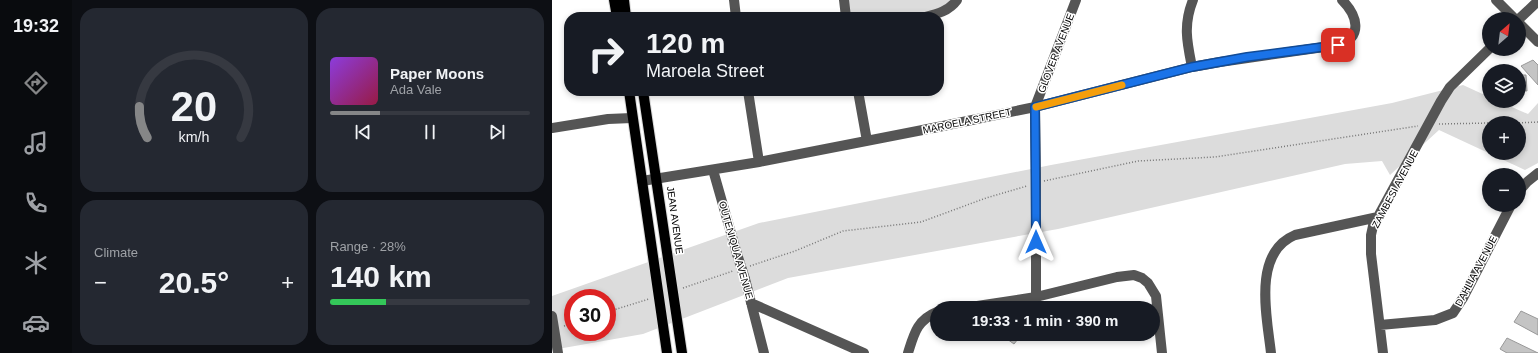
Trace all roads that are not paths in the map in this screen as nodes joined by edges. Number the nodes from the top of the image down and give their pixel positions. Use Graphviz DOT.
graph roads {
  1 [pos="614,0"];
  2 [pos="624,0"];
  3 [pos="630,0"];
  4 [pos="734,0"];
  5 [pos="844,0"];
  6 [pos="957,0"];
  7 [pos="1076,0"];
  8 [pos="1193,0"];
  9 [pos="1342,0"];
  10 [pos="1496,0"];
  11 [pos="1538,1"];
  12 [pos="616,12"];
  13 [pos="625,12"];
  14 [pos="631,12"];
  15 [pos="735,12"];
  16 [pos="845,12"];
  17 [pos="944,12"];
  18 [pos="1508,12"];
  19 [pos="1526,12"];
  20 [pos="1526,30"];
  21 [pos="1538,42"];
  22 [pos="1482,56"];
  23 [pos="1192,67"];
  24 [pos="629,96"];
  25 [pos="644,96"];
  26 [pos="749,96"];
  27 [pos="859,96"];
  28 [pos="631,104"];
  29 [pos="1035,107"];
  30 [pos="632,118"];
  31 [pos="608,119"];
  32 [pos="552,128"];
  33 [pos="866,141"];
  34 [pos="759,162"];
  35 [pos="713,170"];
  36 [pos="1538,173"];
  37 [pos="656,178"];
  38 [pos="642,181"];
  39 [pos="1526,183"];
  40 [pos="1507,212"];
  41 [pos="1378,217"];
  42 [pos="651,243"];
  43 [pos="1036,297"];
  44 [pos="1010,301"];
  45 [pos="751,303"];
  46 [pos="930,314"];
  47 [pos="552,316"];
  48 [pos="1380,325"];
  49 [pos="558,353"];
  50 [pos="667,353"];
  51 [pos="682,353"];
  52 [pos="764,353"];
  53 [pos="864,353"];
  54 [pos="908,353"];
  55 [pos="1162,353"];
  56 [pos="1270,353"];
  57 [pos="1383,353"];
  1 -- 12 [label="main road"];
  2 -- 13 [label="main road"];
  3 -- 14 [label="main road"];
  4 -- 15 [label="street"];
  5 -- 16 [label="street"];
  6 -- 17 [label="street"];
  7 -- 29 [label="street, GLOVER AVENUE"];
  8 -- 23 [label="street"];
  9 -- 23 [label="street, MAROELA STREET"];
  10 -- 18 [label="street"];
  11 -- 19 [label="street"];
  20 -- 21 [label="street"];
  22 -- 41 [label="street, ZAMBESI AVENUE"];
  23 -- 29 [label="street, MAROELA STREET"];
  24 -- 28 [label="main road"];
  25 -- 37 [label="main road, JEAN AVENUE"];
  26 -- 34 [label="street"];
  27 -- 33 [label="street"];
  28 -- 30 [label="main road"];
  28 -- 31 [label="street"];
  29 -- 33 [label="street, MAROELA STREET"];
  29 -- 43 [label="street, GLOVER AVENUE, bridge"];
  30 -- 31 [label="street"];
  30 -- 38 [label="main road"];
  31 -- 32 [label="street"];
  33 -- 34 [label="street, MAROELA STREET"];
  34 -- 35 [label="street, MAROELA STREET"];
  35 -- 37 [label="street, MAROELA STREET"];
  35 -- 45 [label="street, OUTENIQUA AVENUE, bridge"];
  36 -- 39 [label="street"];
  37 -- 38 [label="street, MAROELA STREET"];
  37 -- 42 [label="main road"];
  37 -- 51 [label="main road, JEAN AVENUE"];
  38 -- 42 [label="main road"];
  40 -- 48 [label="street, DAHLIA AVENUE"];
  41 -- 48 [label="street, ZAMBESI AVENUE"];
  41 -- 56 [label="street"];
  42 -- 50 [label="main road"];
  43 -- 44 [label="street"];
  43 -- 55 [label="street"];
  45 -- 52 [label="street"];
  45 -- 53 [label="street, OUTENIQUA AVENUE"];
  46 -- 54 [label="street"];
  47 -- 49 [label="street"];
  48 -- 57 [label="street, ZAMBESI AVENUE"];
}
